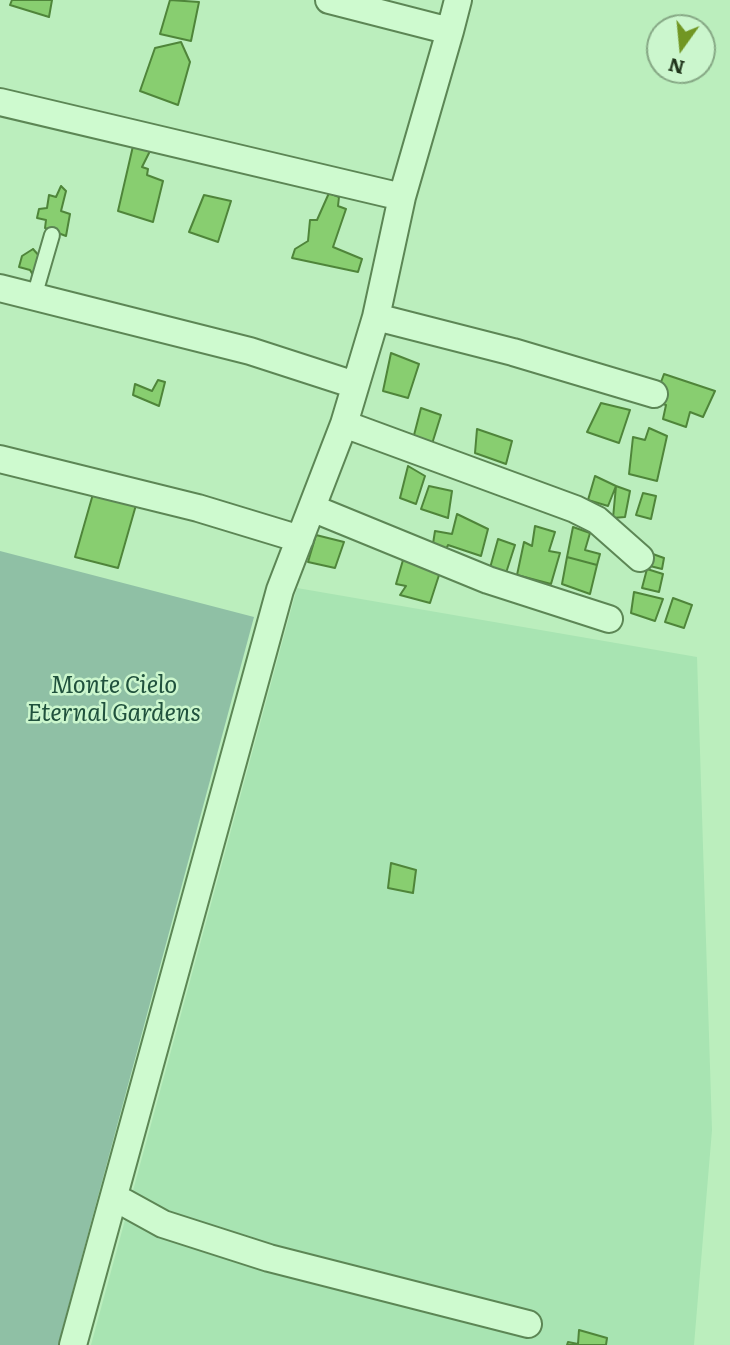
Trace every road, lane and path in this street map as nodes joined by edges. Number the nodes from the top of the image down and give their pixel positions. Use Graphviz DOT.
graph roads {
  1 [pos="329,0"];
  2 [pos="458,0"];
  3 [pos="450,31"];
  4 [pos="0,102"];
  5 [pos="402,197"];
  6 [pos="52,235"];
  7 [pos="0,288"];
  8 [pos="34,297"];
  9 [pos="376,317"];
  10 [pos="355,385"];
  11 [pos="654,394"];
  12 [pos="344,424"];
  13 [pos="0,459"];
  14 [pos="312,508"];
  15 [pos="300,539"];
  16 [pos="640,558"];
  17 [pos="609,619"];
  18 [pos="114,1197"];
  19 [pos="528,1324"];
  20 [pos="73,1345"];
  1 -- 3 [label="street"];
  2 -- 3 [label="street"];
  3 -- 5 [label="street"];
  4 -- 5 [label="street"];
  5 -- 9 [label="street"];
  6 -- 8 [label="lane"];
  7 -- 8 [label="street"];
  8 -- 10 [label="street"];
  9 -- 10 [label="street"];
  9 -- 11 [label="street"];
  10 -- 12 [label="street"];
  12 -- 14 [label="street"];
  12 -- 16 [label="street"];
  13 -- 15 [label="street"];
  14 -- 15 [label="street"];
  14 -- 17 [label="street"];
  15 -- 18 [label="street"];
  18 -- 19 [label="street"];
  18 -- 20 [label="street"];
}
